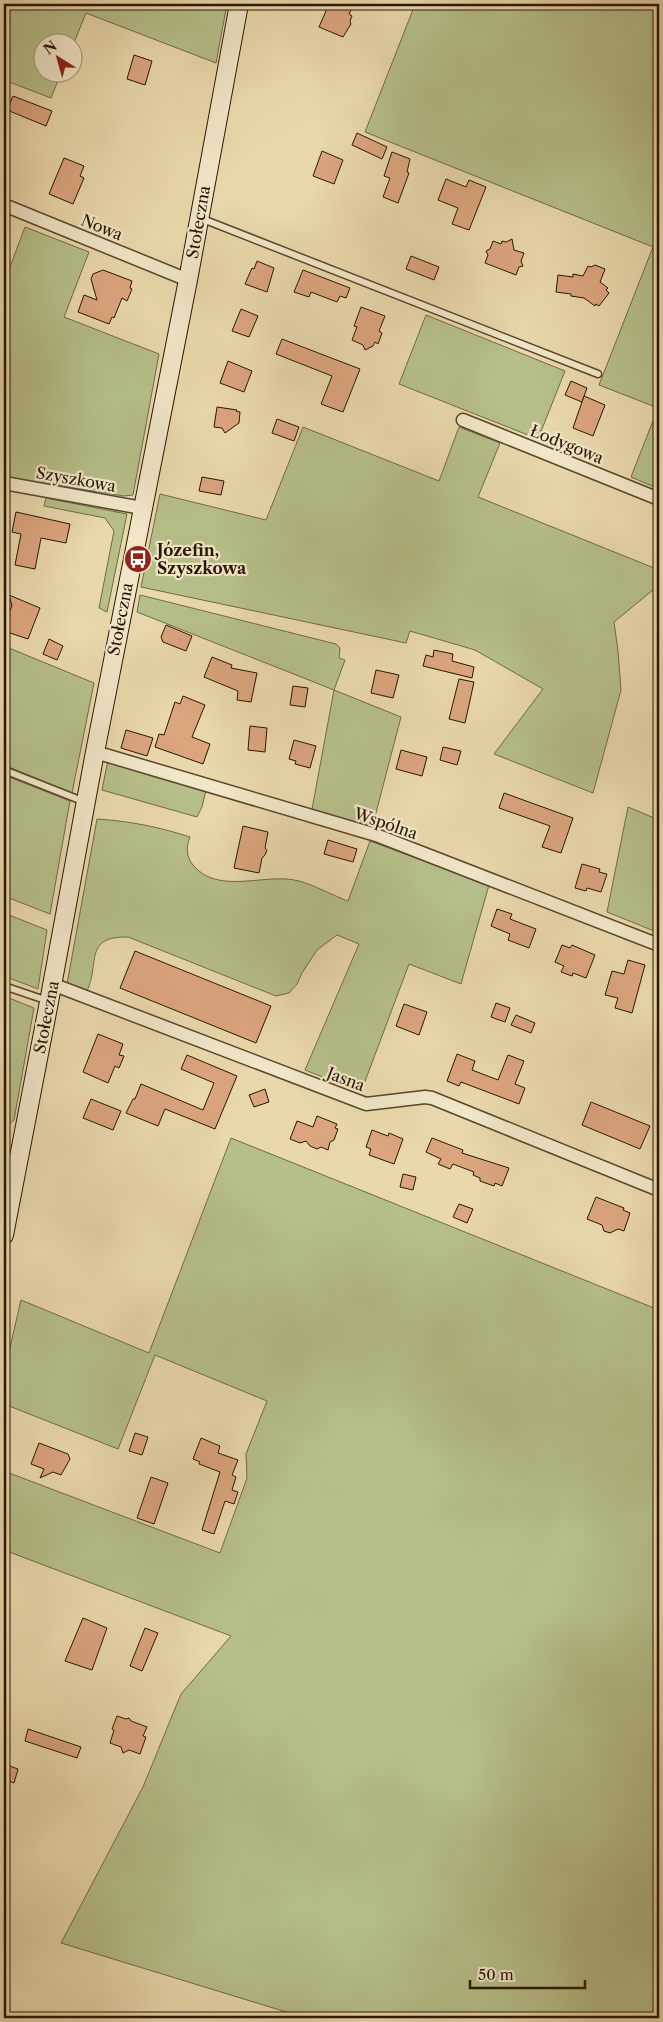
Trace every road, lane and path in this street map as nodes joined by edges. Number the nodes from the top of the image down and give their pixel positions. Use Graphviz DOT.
graph roads {
  1 [pos="239,4"];
  2 [pos="4,205"];
  3 [pos="199,217"];
  4 [pos="188,280"];
  5 [pos="598,374"];
  6 [pos="463,420"];
  7 [pos="4,483"];
  8 [pos="659,499"];
  9 [pos="142,508"];
  10 [pos="95,752"];
  11 [pos="4,770"];
  12 [pos="86,802"];
  13 [pos="659,945"];
  14 [pos="4,986"];
  15 [pos="51,993"];
  16 [pos="659,1190"];
  17 [pos="4,1235"];
  1 -- 3 [label="street, Stołeczna"];
  2 -- 4 [label="street, Nowa"];
  3 -- 4 [label="street, Stołeczna"];
  3 -- 5 [label="lane"];
  4 -- 9 [label="street, Stołeczna"];
  6 -- 8 [label="street, Łodygowa"];
  7 -- 9 [label="street, Szyszkowa"];
  9 -- 10 [label="street, Stołeczna"];
  10 -- 12 [label="street, Stołeczna"];
  10 -- 13 [label="street, Wspólna"];
  11 -- 12 [label="lane"];
  12 -- 15 [label="street, Stołeczna"];
  14 -- 15 [label="lane"];
  15 -- 16 [label="street, Jasna"];
  15 -- 17 [label="street, Stołeczna"];
}
